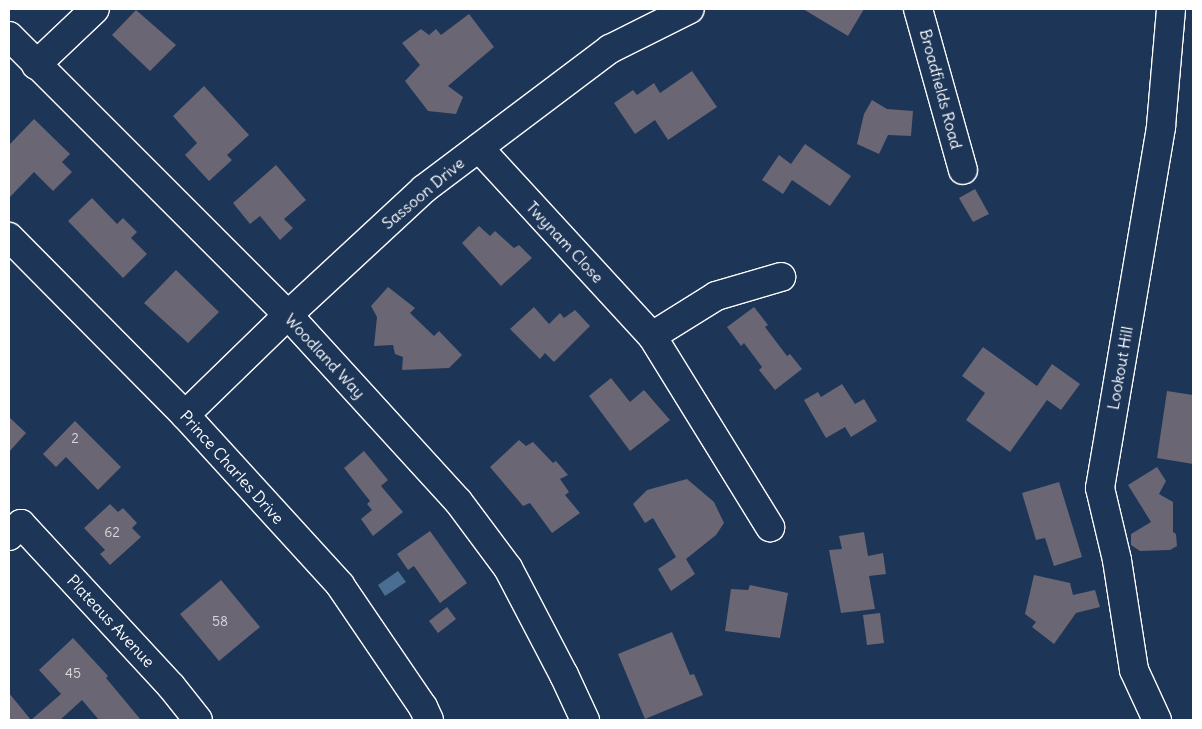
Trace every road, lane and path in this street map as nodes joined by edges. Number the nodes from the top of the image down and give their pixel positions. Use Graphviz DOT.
graph roads {
  1 [pos="94,9"];
  2 [pos="690,9"];
  3 [pos="918,9"];
  4 [pos="1171,9"];
  5 [pos="651,18"];
  6 [pos="9,36"];
  7 [pos="36,65"];
  8 [pos="479,148"];
  9 [pos="962,170"];
  10 [pos="9,236"];
  11 [pos="781,277"];
  12 [pos="288,315"];
  13 [pos="652,336"];
  14 [pos="185,415"];
  15 [pos="770,526"];
  16 [pos="15,530"];
  17 [pos="198,720"];
  18 [pos="429,720"];
  19 [pos="585,720"];
  20 [pos="1157,720"];
  1 -- 7 [label="main road"];
  2 -- 5 [label="main road, Sassoon Drive"];
  3 -- 9 [label="main road, Broadfields Road"];
  4 -- 20 [label="main road, Lookout Hill"];
  5 -- 8 [label="main road, Sassoon Drive"];
  6 -- 7 [label="main road, Woodland Way"];
  7 -- 12 [label="main road, Woodland Way"];
  8 -- 12 [label="main road, Sassoon Drive"];
  8 -- 13 [label="main road, Twynam Close"];
  10 -- 14 [label="main road, Prince Charles Drive"];
  11 -- 13 [label="main road"];
  12 -- 14 [label="main road, Sassoon Drive"];
  12 -- 19 [label="main road, Woodland Way"];
  13 -- 15 [label="main road, Twynam Close"];
  14 -- 18 [label="main road, Prince Charles Drive"];
  16 -- 17 [label="main road, Plateaus Avenue"];
}
